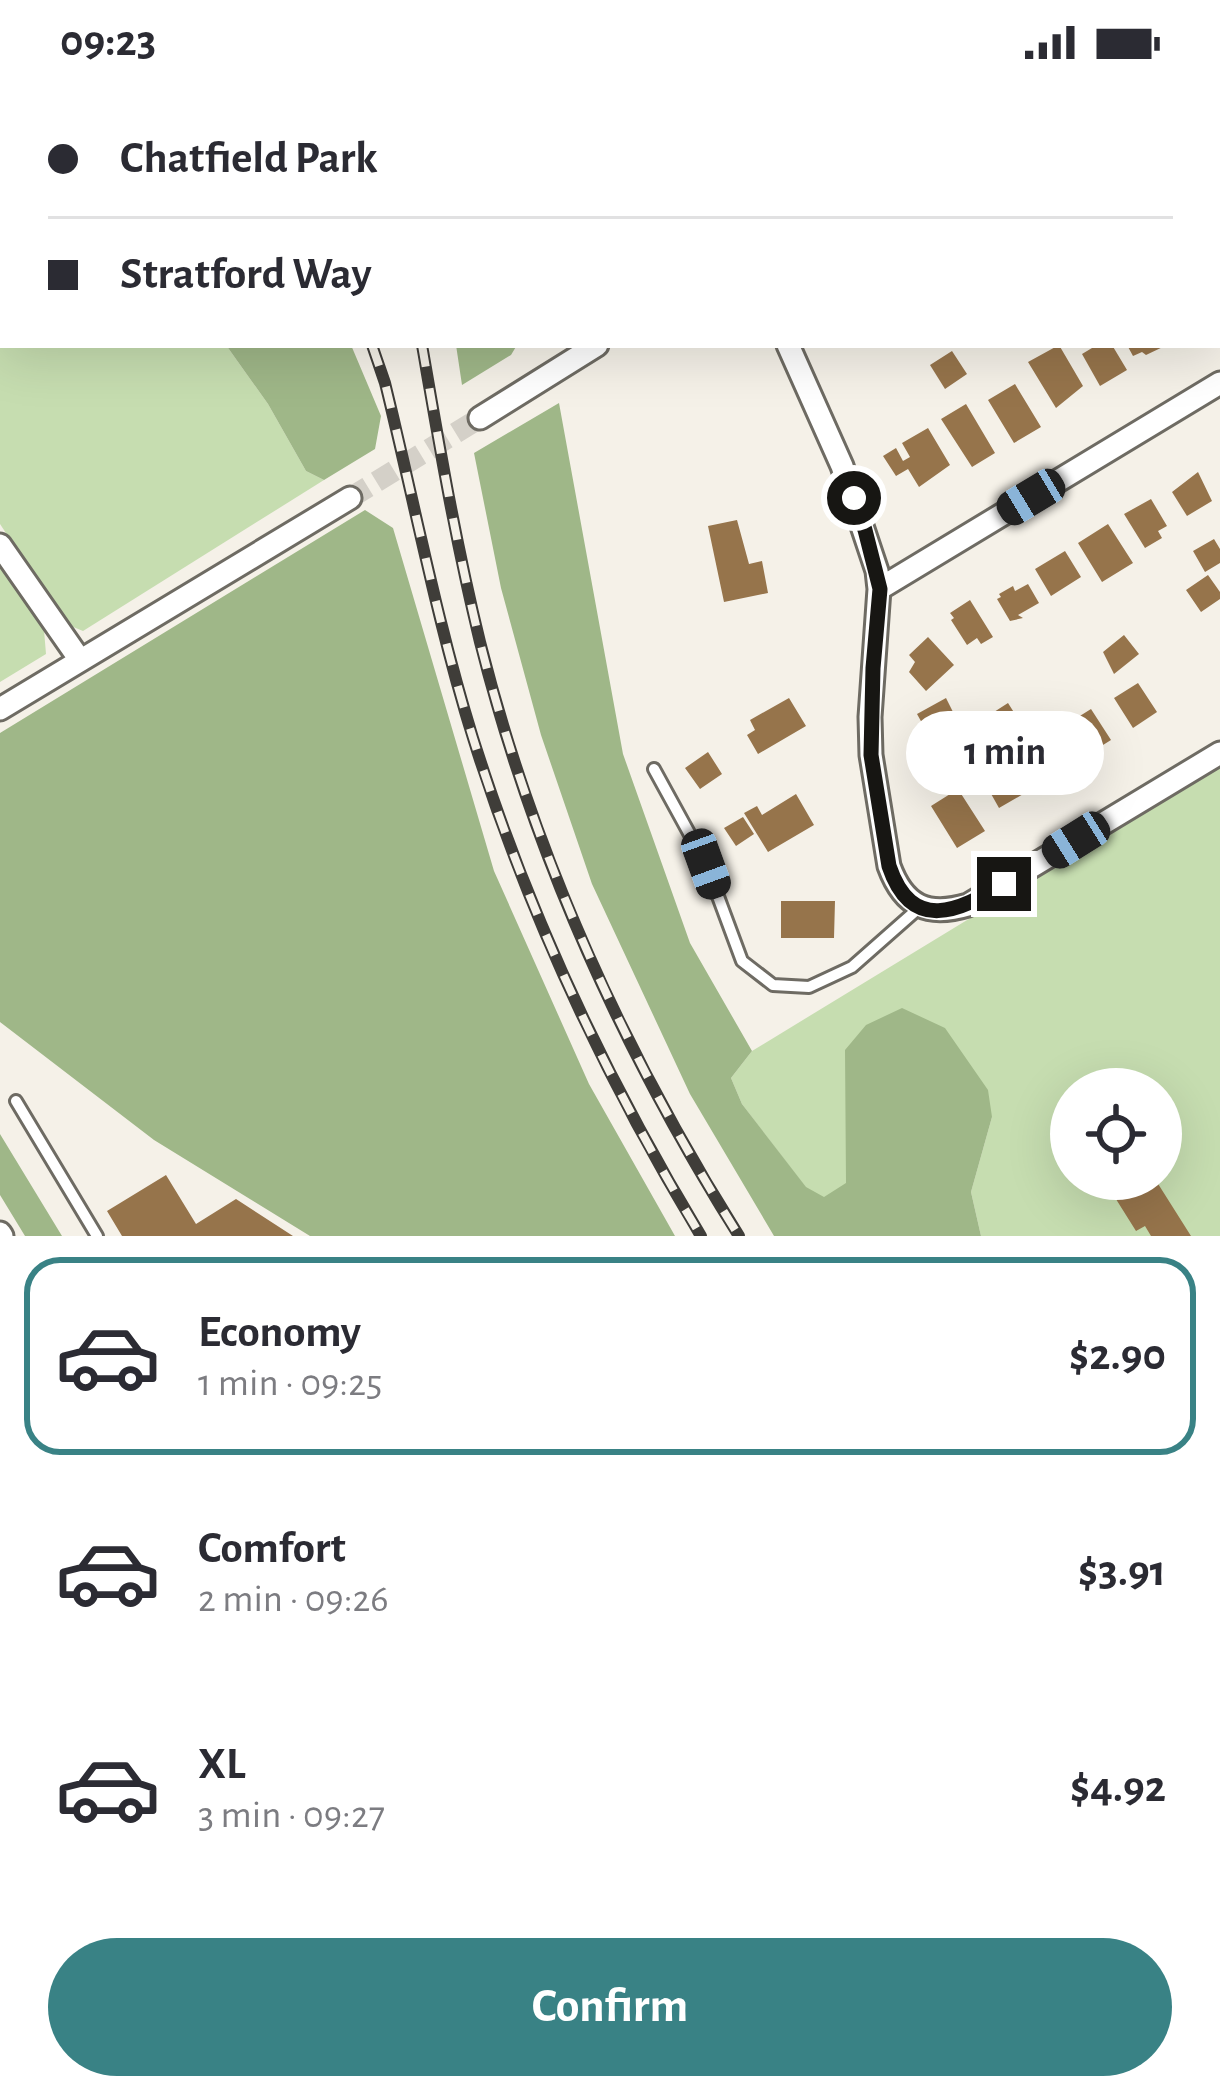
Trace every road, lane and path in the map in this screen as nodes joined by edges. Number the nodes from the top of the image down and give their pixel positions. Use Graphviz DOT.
graph roads {
  1 [pos="592,348"];
  2 [pos="789,348"];
  3 [pos="1220,383"];
  4 [pos="480,418"];
  5 [pos="350,498"];
  6 [pos="0,545"];
  7 [pos="880,589"];
  8 [pos="80,660"];
  9 [pos="0,709"];
  10 [pos="1220,753"];
  11 [pos="654,769"];
  12 [pos="920,908"];
  13 [pos="16,1101"];
  14 [pos="97,1236"];
  1 -- 4 [label="street"];
  2 -- 7 [label="street"];
  3 -- 7 [label="street"];
  5 -- 8 [label="street"];
  6 -- 8 [label="street"];
  7 -- 12 [label="street"];
  8 -- 9 [label="street"];
  10 -- 12 [label="street"];
  11 -- 12 [label="lane"];
  13 -- 14 [label="lane"];
}
